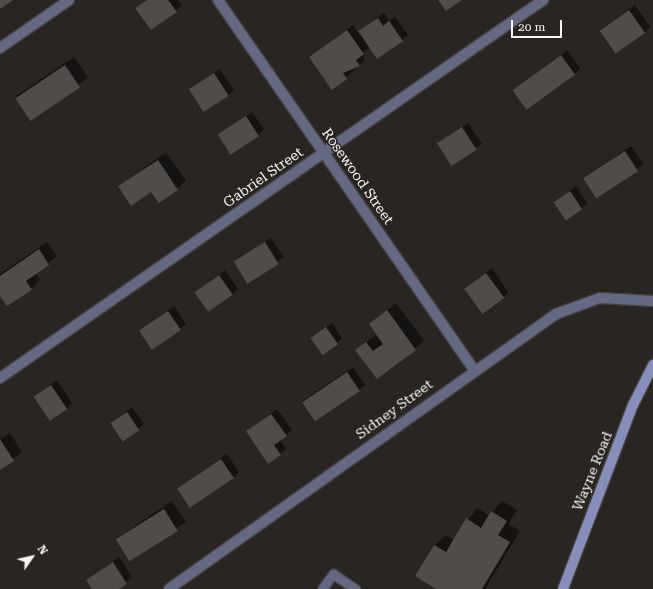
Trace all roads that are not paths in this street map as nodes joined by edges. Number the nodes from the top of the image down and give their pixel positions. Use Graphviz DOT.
graph roads {
  1 [pos="69,0"];
  2 [pos="218,0"];
  3 [pos="543,0"];
  4 [pos="0,48"];
  5 [pos="324,152"];
  6 [pos="653,301"];
  7 [pos="653,365"];
  8 [pos="474,370"];
  9 [pos="0,378"];
  10 [pos="169,589"];
  11 [pos="322,589"];
  12 [pos="355,589"];
  13 [pos="563,589"];
  1 -- 4 [label="street"];
  2 -- 5 [label="street, Rosewood Street"];
  3 -- 5 [label="street, Gabriel Street"];
  5 -- 8 [label="street, Rosewood Street"];
  5 -- 9 [label="street, Gabriel Street"];
  6 -- 8 [label="street, Sidney Street"];
  7 -- 13 [label="main road, Wayne Road"];
  8 -- 10 [label="street, Sidney Street"];
  11 -- 12 [label="lane"];
}
